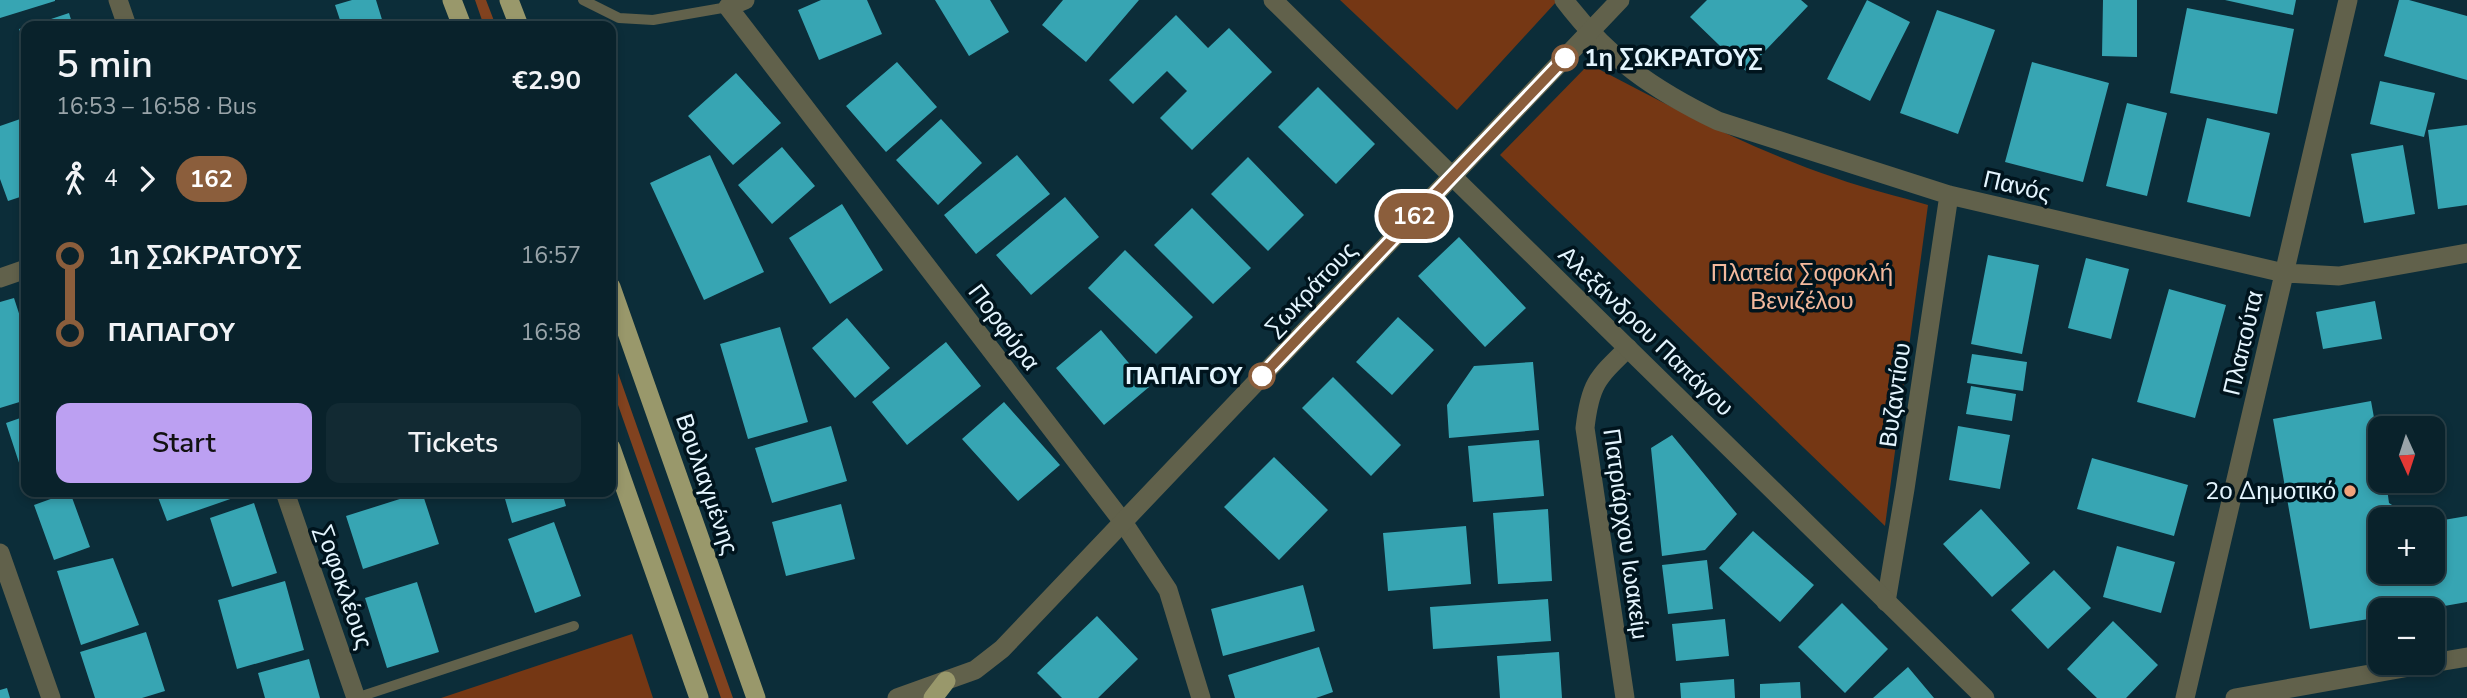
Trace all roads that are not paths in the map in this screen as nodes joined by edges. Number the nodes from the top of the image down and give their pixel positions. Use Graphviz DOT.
graph roads {
  1 [pos="118,0"];
  2 [pos="452,0"];
  3 [pos="509,0"];
  4 [pos="583,0"];
  5 [pos="1273,0"];
  6 [pos="1564,0"];
  7 [pos="1620,0"];
  8 [pos="2348,0"];
  9 [pos="737,3"];
  10 [pos="125,21"];
  11 [pos="460,21"];
  12 [pos="517,21"];
  13 [pos="1589,33"];
  14 [pos="1452,176"];
  15 [pos="1949,195"];
  16 [pos="2467,253"];
  17 [pos="21,271"];
  18 [pos="2284,273"];
  19 [pos="0,278"];
  20 [pos="616,301"];
  21 [pos="1628,348"];
  22 [pos="616,462"];
  23 [pos="287,497"];
  24 [pos="1123,523"];
  25 [pos="0,553"];
  26 [pos="1886,601"];
  27 [pos="574,626"];
  28 [pos="2467,657"];
  29 [pos="2445,661"];
  30 [pos="2368,674"];
  31 [pos="946,681"];
  32 [pos="51,698"];
  33 [pos="356,698"];
  34 [pos="699,698"];
  35 [pos="756,698"];
  36 [pos="897,698"];
  37 [pos="933,698"];
  38 [pos="1201,698"];
  39 [pos="1625,698"];
  40 [pos="1985,698"];
  41 [pos="2185,698"];
  42 [pos="2235,698"];
  1 -- 10 [label="street"];
  2 -- 11 [label="main road"];
  3 -- 12 [label="main road"];
  4 -- 9 [label="lane"];
  5 -- 14 [label="street, Αλεξάνδρου Παπάγου"];
  6 -- 13 [label="street, Πανός"];
  7 -- 13 [label="street, Σωκράτους"];
  8 -- 18 [label="street, Πλαπούτα"];
  9 -- 24 [label="street, Πορφύρα"];
  13 -- 14 [label="street, Σωκράτους"];
  13 -- 15 [label="street, Πανός"];
  14 -- 21 [label="street, Αλεξάνδρου Παπάγου"];
  14 -- 24 [label="street, Σωκράτους"];
  15 -- 18 [label="street, Πανός"];
  15 -- 26 [label="street, Βυζαντίου"];
  16 -- 18 [label="street, Πανός"];
  17 -- 19 [label="street"];
  18 -- 41 [label="street, Πλαπούτα"];
  20 -- 35 [label="main road, Βουλιαγμένης"];
  21 -- 26 [label="street, Αλεξάνδρου Παπάγου"];
  21 -- 39 [label="street, Πατριάρχου Ιωακείμ"];
  22 -- 34 [label="main road"];
  23 -- 33 [label="street, Σοφοκλέους"];
  24 -- 31 [label="street, Σωκράτους"];
  24 -- 38 [label="street, Πορφύρα"];
  25 -- 32 [label="street"];
  26 -- 40 [label="street, Αλεξάνδρου Παπάγου"];
  27 -- 33 [label="lane"];
  28 -- 29 [label="street"];
  30 -- 42 [label="street"];
  31 -- 36 [label="street, Σωκράτους"];
  31 -- 37 [label="main road"];
}
